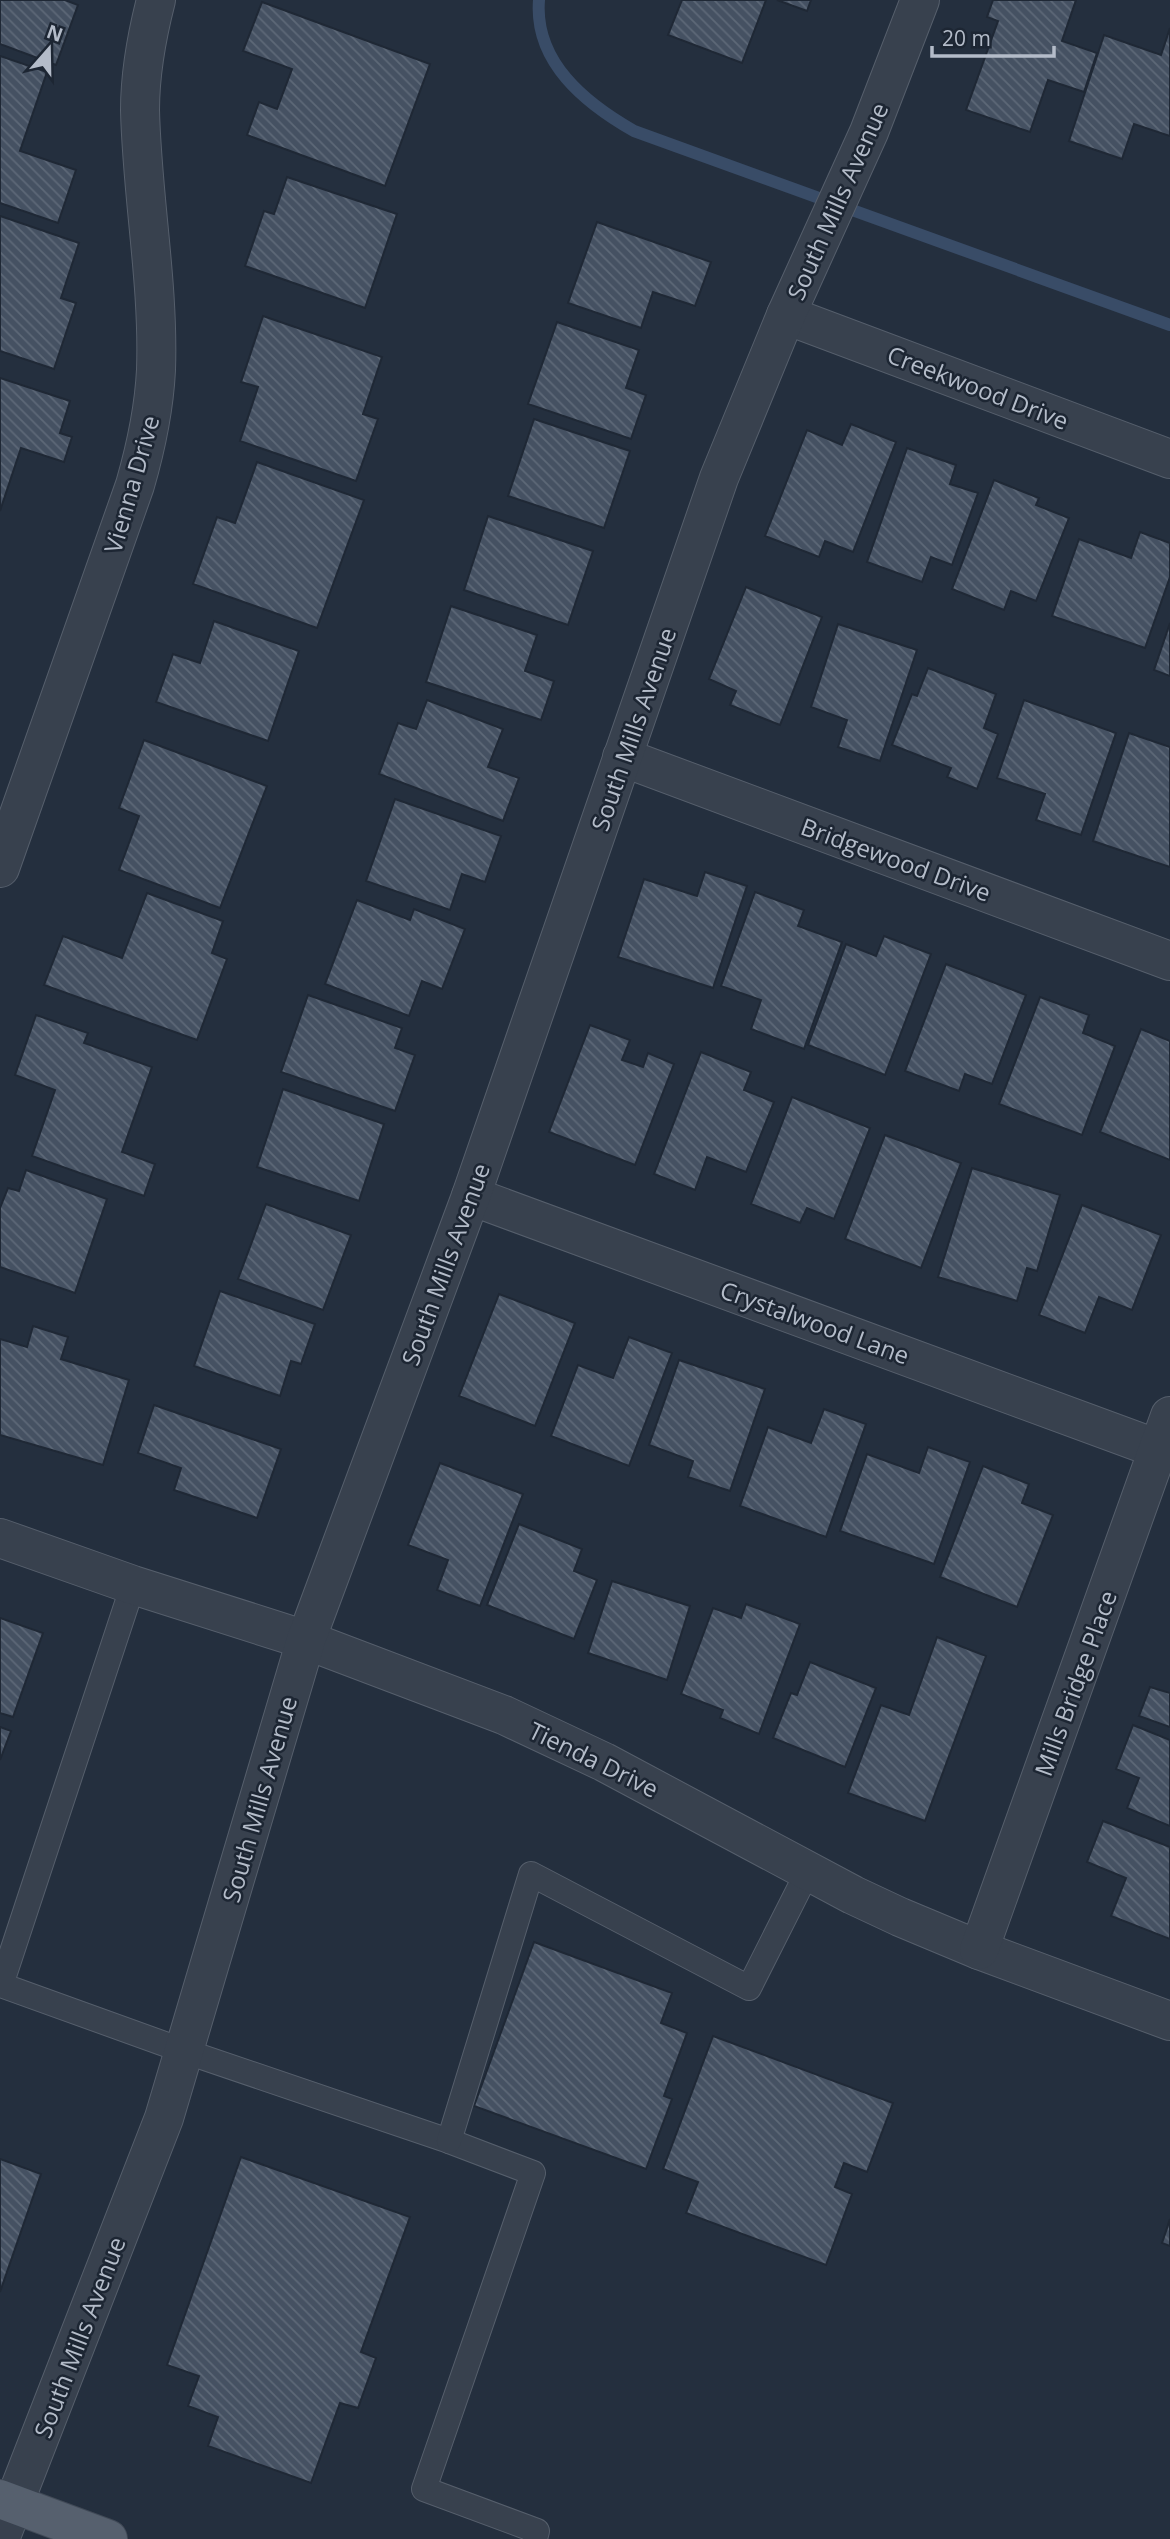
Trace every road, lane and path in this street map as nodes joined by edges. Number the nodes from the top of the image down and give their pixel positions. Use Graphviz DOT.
graph roads {
  1 [pos="156,0"];
  2 [pos="920,0"];
  3 [pos="786,316"];
  4 [pos="1170,459"];
  5 [pos="622,757"];
  6 [pos="0,867"];
  7 [pos="1170,961"];
  8 [pos="471,1196"];
  9 [pos="1164,1433"];
  10 [pos="0,1538"];
  11 [pos="132,1585"];
  12 [pos="306,1640"];
  13 [pos="808,1871"];
  14 [pos="979,1950"];
  15 [pos="1170,2021"];
  16 [pos="184,2051"];
  17 [pos="449,2141"];
  18 [pos="5,2514"];
  19 [pos="108,2539"];
  20 [pos="534,2539"];
  1 -- 6 [label="street, Vienna Drive"];
  2 -- 3 [label="street, South Mills Avenue"];
  3 -- 4 [label="street, Creekwood Drive"];
  3 -- 5 [label="street, South Mills Avenue"];
  5 -- 7 [label="street, Bridgewood Drive"];
  5 -- 8 [label="street, South Mills Avenue"];
  8 -- 9 [label="street, Crystalwood Lane"];
  8 -- 12 [label="street, South Mills Avenue"];
  9 -- 14 [label="street, Mills Bridge Place"];
  10 -- 11 [label="street, Tienda Drive"];
  11 -- 12 [label="street, Tienda Drive"];
  11 -- 16 [label="lane"];
  12 -- 13 [label="street, Tienda Drive"];
  12 -- 16 [label="street, South Mills Avenue"];
  13 -- 14 [label="street, Tienda Drive"];
  13 -- 17 [label="lane"];
  14 -- 15 [label="street, Tienda Drive"];
  16 -- 17 [label="lane"];
  16 -- 18 [label="street, South Mills Avenue"];
  17 -- 20 [label="lane"];
  18 -- 19 [label="main road"];
}
